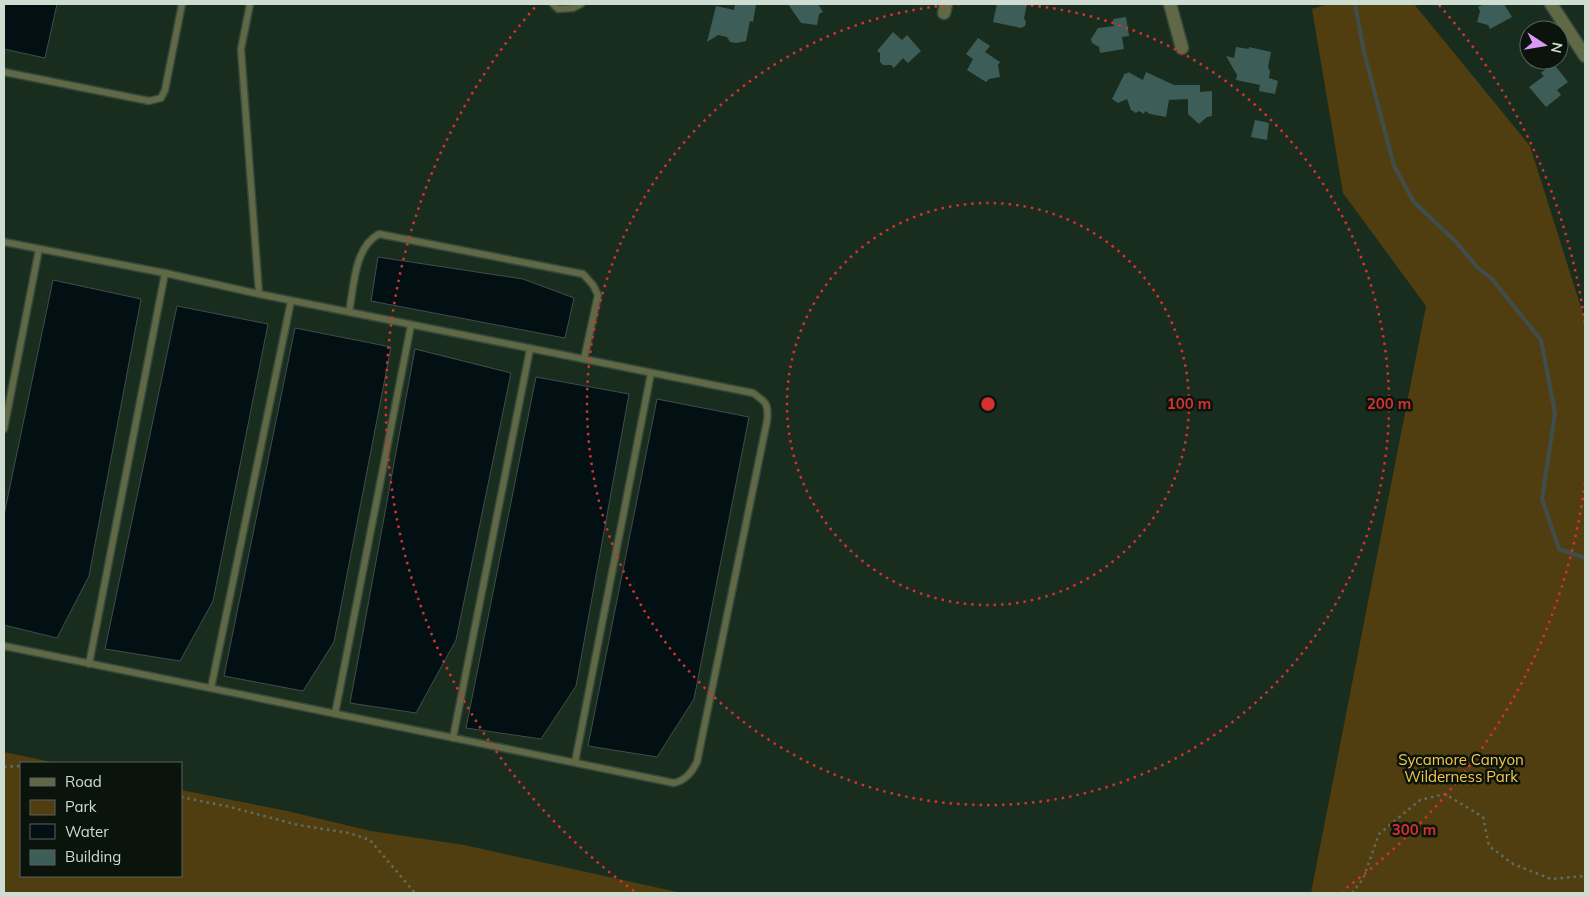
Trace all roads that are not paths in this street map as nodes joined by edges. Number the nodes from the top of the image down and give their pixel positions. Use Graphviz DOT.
graph roads {
  1 [pos="182,4"];
  2 [pos="250,4"];
  3 [pos="552,4"];
  4 [pos="581,4"];
  5 [pos="1170,4"];
  6 [pos="1550,4"];
  7 [pos="1182,48"];
  8 [pos="1585,56"];
  9 [pos="4,72"];
  10 [pos="4,242"];
  11 [pos="39,249"];
  12 [pos="165,273"];
  13 [pos="259,294"];
  14 [pos="291,300"];
  15 [pos="349,312"];
  16 [pos="411,325"];
  17 [pos="530,349"];
  18 [pos="584,360"];
  19 [pos="651,373"];
  20 [pos="4,429"];
  21 [pos="4,646"];
  22 [pos="90,664"];
  23 [pos="211,688"];
  24 [pos="335,714"];
  25 [pos="453,738"];
  26 [pos="575,762"];
  1 -- 9 [label="lane"];
  2 -- 13 [label="lane"];
  3 -- 4 [label="lane"];
  5 -- 7 [label="street"];
  6 -- 8 [label="street"];
  10 -- 11 [label="lane"];
  11 -- 12 [label="lane"];
  11 -- 20 [label="lane"];
  12 -- 13 [label="lane"];
  12 -- 22 [label="lane"];
  13 -- 14 [label="lane"];
  14 -- 15 [label="lane"];
  14 -- 23 [label="lane"];
  15 -- 16 [label="lane"];
  15 -- 18 [label="lane"];
  16 -- 17 [label="lane"];
  16 -- 24 [label="lane"];
  17 -- 18 [label="lane"];
  17 -- 25 [label="lane"];
  18 -- 19 [label="lane"];
  19 -- 26 [label="lane"];
  19 -- 26 [label="lane"];
  21 -- 22 [label="lane"];
  22 -- 23 [label="lane"];
  23 -- 24 [label="lane"];
  24 -- 25 [label="lane"];
  25 -- 26 [label="lane"];
}
